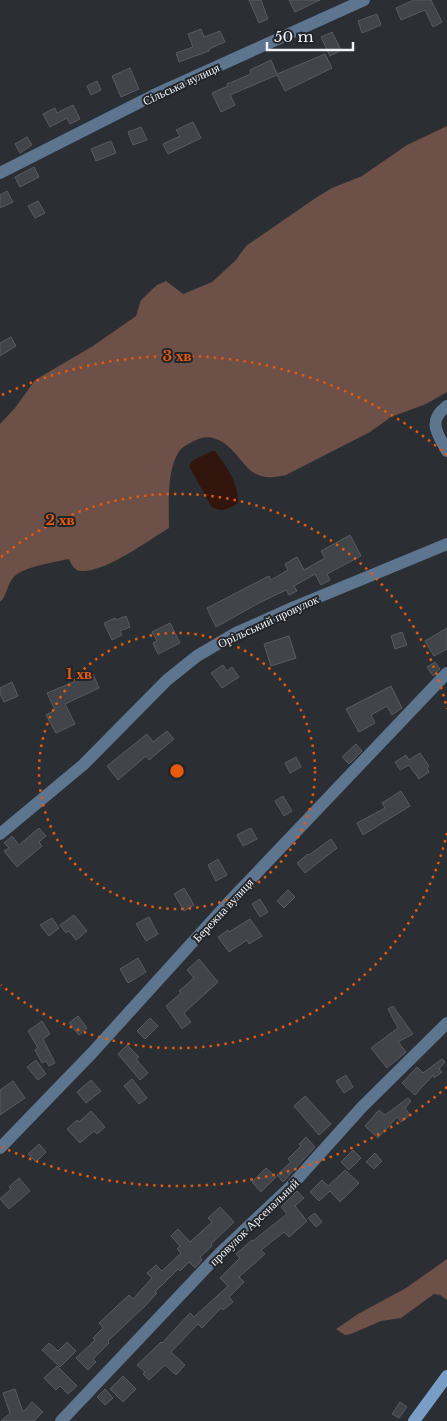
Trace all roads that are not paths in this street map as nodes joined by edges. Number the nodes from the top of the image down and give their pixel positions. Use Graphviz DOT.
graph roads {
  1 [pos="364,0"];
  2 [pos="0,173"];
  3 [pos="447,406"];
  4 [pos="447,451"];
  5 [pos="447,544"];
  6 [pos="447,673"];
  7 [pos="0,834"];
  8 [pos="447,1023"];
  9 [pos="0,1148"];
  10 [pos="447,1376"];
  11 [pos="61,1421"];
  12 [pos="414,1421"];
  1 -- 2 [label="street, Сільська вулиця"];
  3 -- 4 [label="street"];
  5 -- 7 [label="street, Орільський провулок"];
  6 -- 9 [label="street, Бережна вулиця"];
  8 -- 11 [label="street, провулок Арсенальний"];
  10 -- 12 [label="street"];
}
